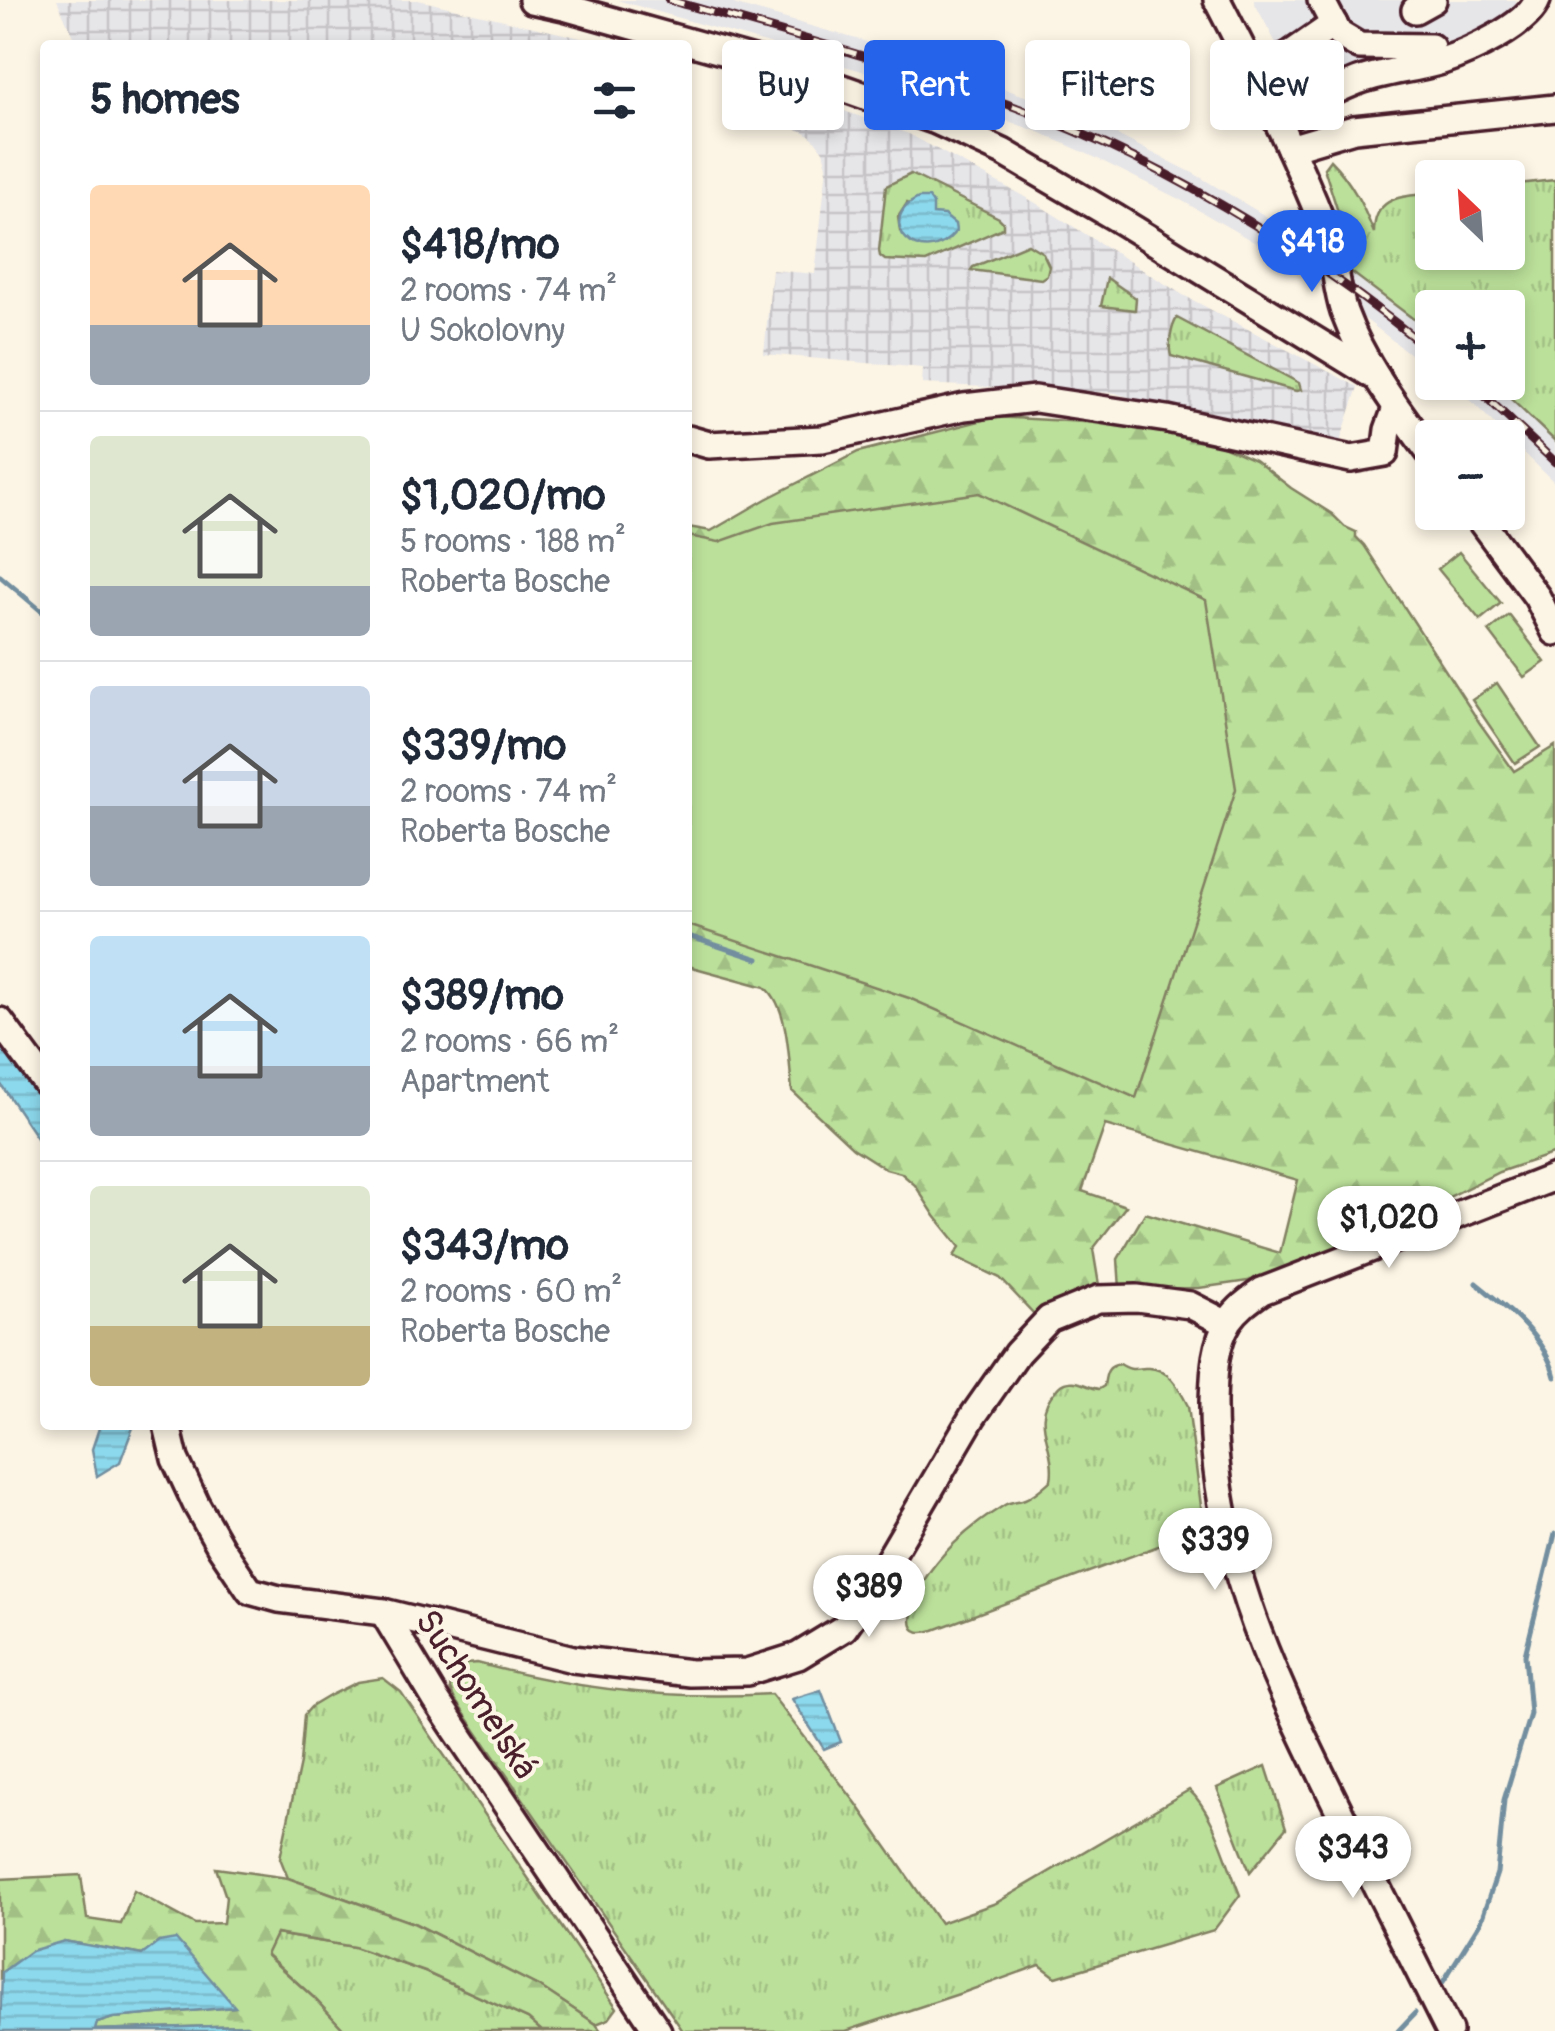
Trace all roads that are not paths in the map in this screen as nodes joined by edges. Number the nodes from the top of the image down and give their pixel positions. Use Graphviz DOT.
graph roads {
  1 [pos="532,0"];
  2 [pos="1217,0"];
  3 [pos="1322,0"];
  4 [pos="1537,0"];
  5 [pos="1334,24"];
  6 [pos="684,40"];
  7 [pos="1238,40"];
  8 [pos="1311,40"];
  9 [pos="692,42"];
  10 [pos="1431,47"];
  11 [pos="1344,87"];
  12 [pos="1555,108"];
  13 [pos="1281,130"];
  14 [pos="1290,148"];
  15 [pos="1377,378"];
  16 [pos="1396,408"];
  17 [pos="1415,433"];
  18 [pos="692,440"];
  19 [pos="1487,530"];
  20 [pos="1555,632"];
  21 [pos="0,1021"];
  22 [pos="40,1075"];
  23 [pos="1555,1177"];
  24 [pos="1227,1324"];
  25 [pos="168,1430"];
  26 [pos="383,1612"];
  27 [pos="658,2031"];
  28 [pos="1449,2031"];
  1 -- 6 [label="street"];
  2 -- 7 [label="street"];
  3 -- 5 [label="street"];
  4 -- 11 [label="street"];
  5 -- 8 [label="street"];
  5 -- 10 [label="street"];
  9 -- 15 [label="street"];
  12 -- 14 [label="street"];
  13 -- 14 [label="street"];
  14 -- 15 [label="street"];
  15 -- 16 [label="street"];
  16 -- 17 [label="street"];
  16 -- 18 [label="street"];
  19 -- 20 [label="street"];
  21 -- 22 [label="street"];
  23 -- 24 [label="street"];
  24 -- 26 [label="street"];
  24 -- 28 [label="street"];
  25 -- 26 [label="street, Suchomelská"];
  26 -- 27 [label="street, Suchomelská"];
}
